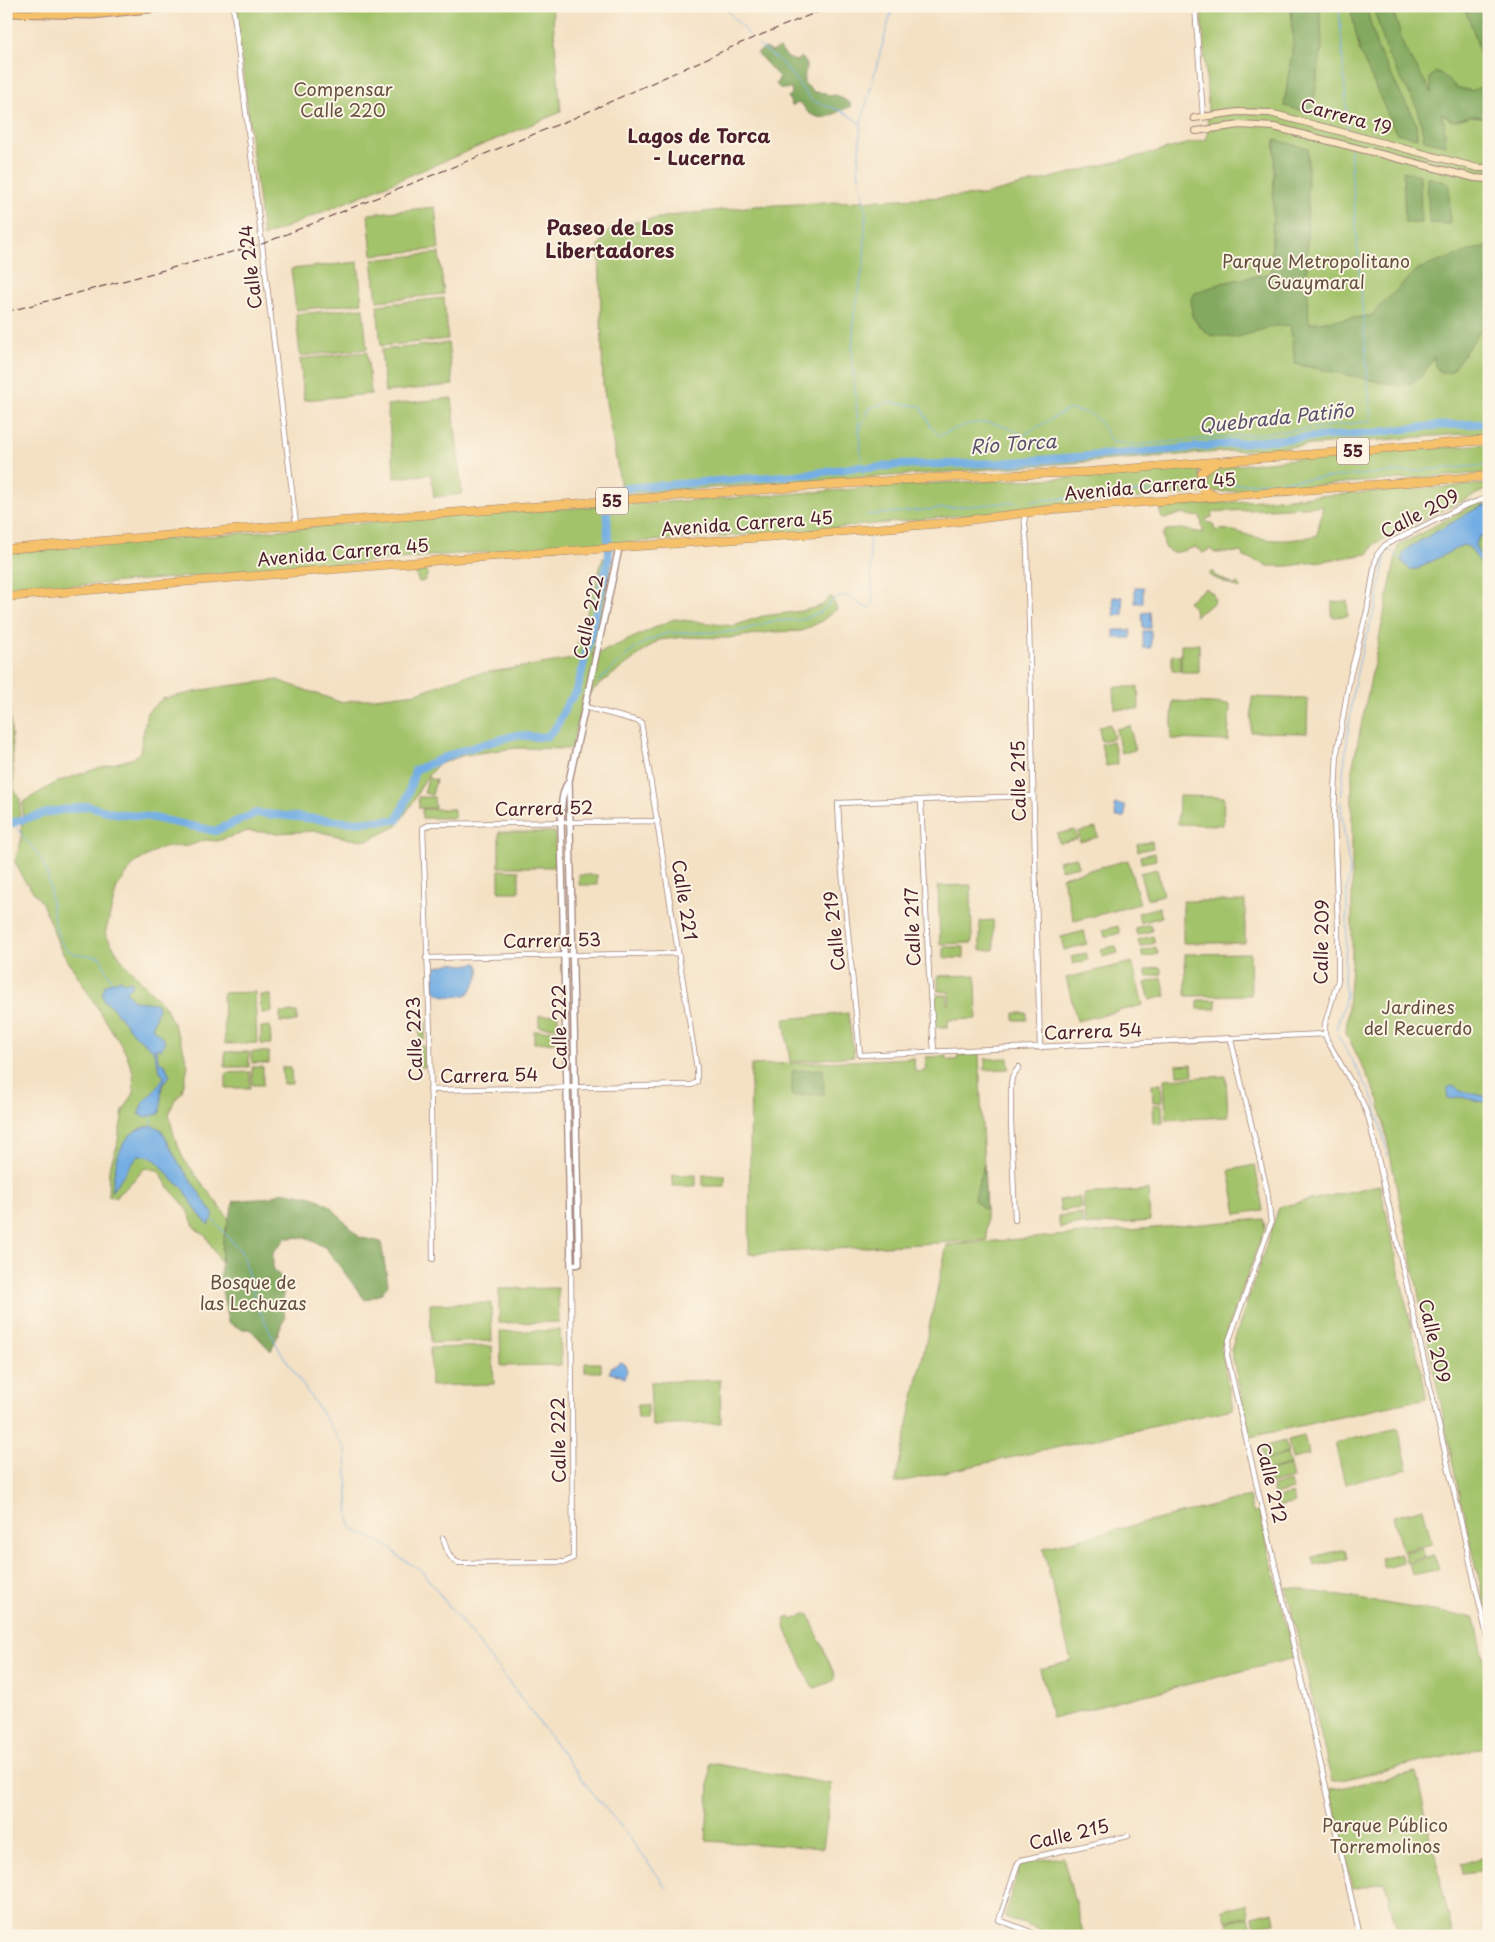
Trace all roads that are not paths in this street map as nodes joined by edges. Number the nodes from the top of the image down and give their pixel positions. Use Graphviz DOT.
graph roads {
  1 [pos="177,6"];
  2 [pos="233,6"];
  3 [pos="1195,6"];
  4 [pos="6,12"];
  5 [pos="1198,117"];
  6 [pos="1197,131"];
  7 [pos="1489,168"];
  8 [pos="1489,179"];
  9 [pos="1489,440"];
  10 [pos="1218,462"];
  11 [pos="1489,476"];
  12 [pos="1221,496"];
  13 [pos="1489,497"];
  14 [pos="1024,513"];
  15 [pos="296,524"];
  16 [pos="619,548"];
  17 [pos="6,549"];
  18 [pos="6,597"];
  19 [pos="585,707"];
  20 [pos="569,781"];
  21 [pos="1033,796"];
  22 [pos="921,801"];
  23 [pos="658,821"];
  24 [pos="570,823"];
  25 [pos="431,824"];
  26 [pos="562,824"];
  27 [pos="678,953"];
  28 [pos="564,955"];
  29 [pos="574,955"];
  30 [pos="426,958"];
  31 [pos="1325,1034"];
  32 [pos="1232,1040"];
  33 [pos="1040,1048"];
  34 [pos="934,1052"];
  35 [pos="861,1056"];
  36 [pos="1019,1067"];
  37 [pos="697,1082"];
  38 [pos="567,1088"];
  39 [pos="576,1088"];
  40 [pos="430,1090"];
  41 [pos="1015,1220"];
  42 [pos="433,1259"];
  43 [pos="571,1264"];
  44 [pos="443,1538"];
  45 [pos="1489,1645"];
  46 [pos="1128,1836"];
  47 [pos="1041,1936"];
  48 [pos="1360,1936"];
  1 -- 4 [label="main road"];
  2 -- 15 [label="street, Calle 224"];
  3 -- 5 [label="street"];
  5 -- 6 [label="street"];
  5 -- 7 [label="main road, Carrera 19"];
  6 -- 8 [label="main road, Carrera 19"];
  9 -- 10 [label="highway, Avenida Carrera 45 / 55"];
  10 -- 12 [label="highway"];
  10 -- 15 [label="highway, Avenida Carrera 45 / 55"];
  11 -- 12 [label="highway, Avenida Carrera 45 / 55"];
  12 -- 14 [label="highway, Avenida Carrera 45 / 55"];
  13 -- 31 [label="street, Calle 209"];
  14 -- 16 [label="highway, Avenida Carrera 45 / 55"];
  14 -- 21 [label="street, Calle 215"];
  15 -- 17 [label="highway, Avenida Carrera 45 / 55"];
  16 -- 18 [label="highway, Avenida Carrera 45 / 55"];
  16 -- 19 [label="street, Calle 222"];
  19 -- 20 [label="street, Calle 222"];
  19 -- 23 [label="street, Calle 221"];
  20 -- 24 [label="street, Calle 222"];
  20 -- 26 [label="street, Calle 222"];
  21 -- 22 [label="street"];
  21 -- 33 [label="street, Calle 215"];
  22 -- 34 [label="street, Calle 217"];
  22 -- 35 [label="street, Calle 219"];
  23 -- 24 [label="street, Carrera 52"];
  23 -- 27 [label="street, Calle 221"];
  24 -- 26 [label="street, Carrera 52"];
  24 -- 29 [label="street, Calle 222"];
  25 -- 26 [label="street, Carrera 52"];
  25 -- 30 [label="street, Calle 223"];
  26 -- 28 [label="street, Calle 222"];
  27 -- 29 [label="street, Carrera 53"];
  27 -- 37 [label="street, Calle 221"];
  28 -- 29 [label="street, Carrera 53"];
  28 -- 30 [label="street, Carrera 53"];
  28 -- 38 [label="street, Calle 222"];
  29 -- 39 [label="street, Calle 222"];
  30 -- 40 [label="street, Calle 223"];
  31 -- 32 [label="street, Carrera 54"];
  31 -- 45 [label="street, Calle 209"];
  32 -- 33 [label="street, Carrera 54"];
  32 -- 48 [label="street, Calle 212"];
  33 -- 34 [label="street, Carrera 54"];
  34 -- 35 [label="street, Carrera 54"];
  36 -- 41 [label="street"];
  37 -- 39 [label="street, Carrera 54"];
  38 -- 39 [label="street, Carrera 54"];
  38 -- 40 [label="street, Carrera 54"];
  38 -- 43 [label="street, Calle 222"];
  39 -- 43 [label="street, Calle 222"];
  40 -- 42 [label="street, Calle 223"];
  43 -- 44 [label="street, Calle 222"];
  46 -- 47 [label="street, Calle 215"];
}
